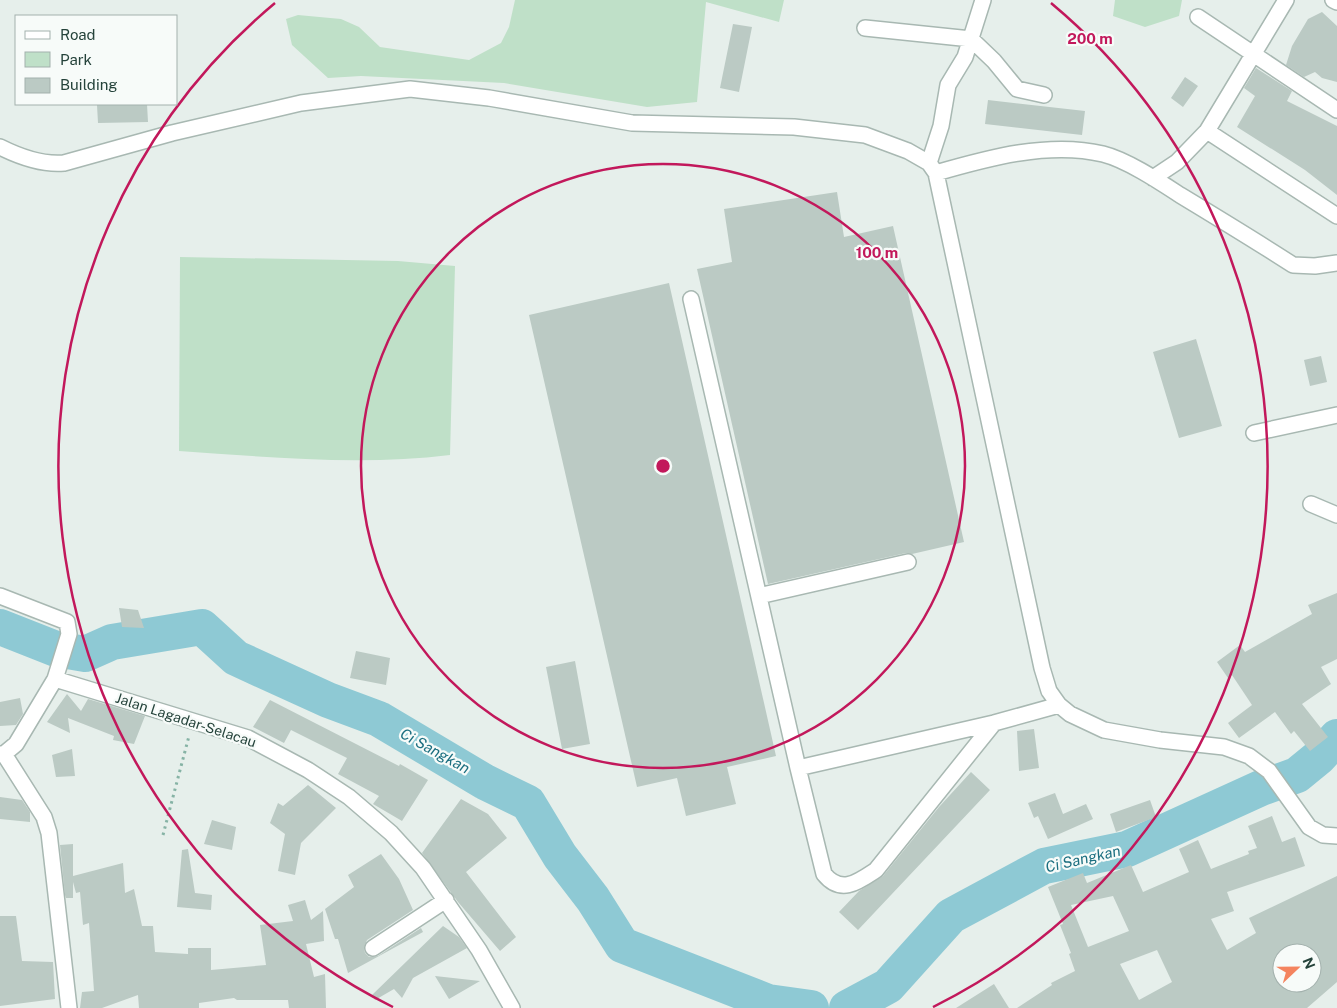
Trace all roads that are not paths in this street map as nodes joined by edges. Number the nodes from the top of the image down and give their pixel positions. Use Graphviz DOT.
graph roads {
  1 [pos="983,0"];
  2 [pos="1286,0"];
  3 [pos="1333,0"];
  4 [pos="1337,2"];
  5 [pos="1198,17"];
  6 [pos="864,28"];
  7 [pos="971,39"];
  8 [pos="1253,56"];
  9 [pos="1044,95"];
  10 [pos="1337,110"];
  11 [pos="1207,131"];
  12 [pos="0,147"];
  13 [pos="932,168"];
  14 [pos="1153,178"];
  15 [pos="1337,216"];
  16 [pos="1337,263"];
  17 [pos="692,300"];
  18 [pos="1337,415"];
  19 [pos="1254,433"];
  20 [pos="1311,504"];
  21 [pos="1337,515"];
  22 [pos="908,562"];
  23 [pos="0,596"];
  24 [pos="759,596"];
  25 [pos="56,676"];
  26 [pos="1059,705"];
  27 [pos="994,723"];
  28 [pos="2,754"];
  29 [pos="798,768"];
  30 [pos="1337,836"];
  31 [pos="446,900"];
  32 [pos="374,948"];
  33 [pos="68,1008"];
  34 [pos="512,1008"];
  1 -- 7 [label="street"];
  2 -- 8 [label="street"];
  3 -- 4 [label="street"];
  5 -- 8 [label="street"];
  6 -- 7 [label="street"];
  7 -- 9 [label="street"];
  7 -- 13 [label="street"];
  8 -- 10 [label="street"];
  8 -- 11 [label="street"];
  11 -- 14 [label="street"];
  11 -- 15 [label="street"];
  12 -- 13 [label="street"];
  13 -- 14 [label="street"];
  13 -- 26 [label="street"];
  14 -- 16 [label="street"];
  17 -- 24 [label="street"];
  18 -- 19 [label="street"];
  20 -- 21 [label="street"];
  22 -- 24 [label="street"];
  23 -- 25 [label="street"];
  24 -- 29 [label="street"];
  25 -- 28 [label="street"];
  25 -- 31 [label="street, Jalan Lagadar-Selacau"];
  26 -- 27 [label="street"];
  26 -- 30 [label="street"];
  27 -- 29 [label="street"];
  27 -- 29 [label="street"];
  28 -- 33 [label="street"];
  31 -- 32 [label="street"];
  31 -- 34 [label="street, Jalan Lagadar-Selacau"];
}
